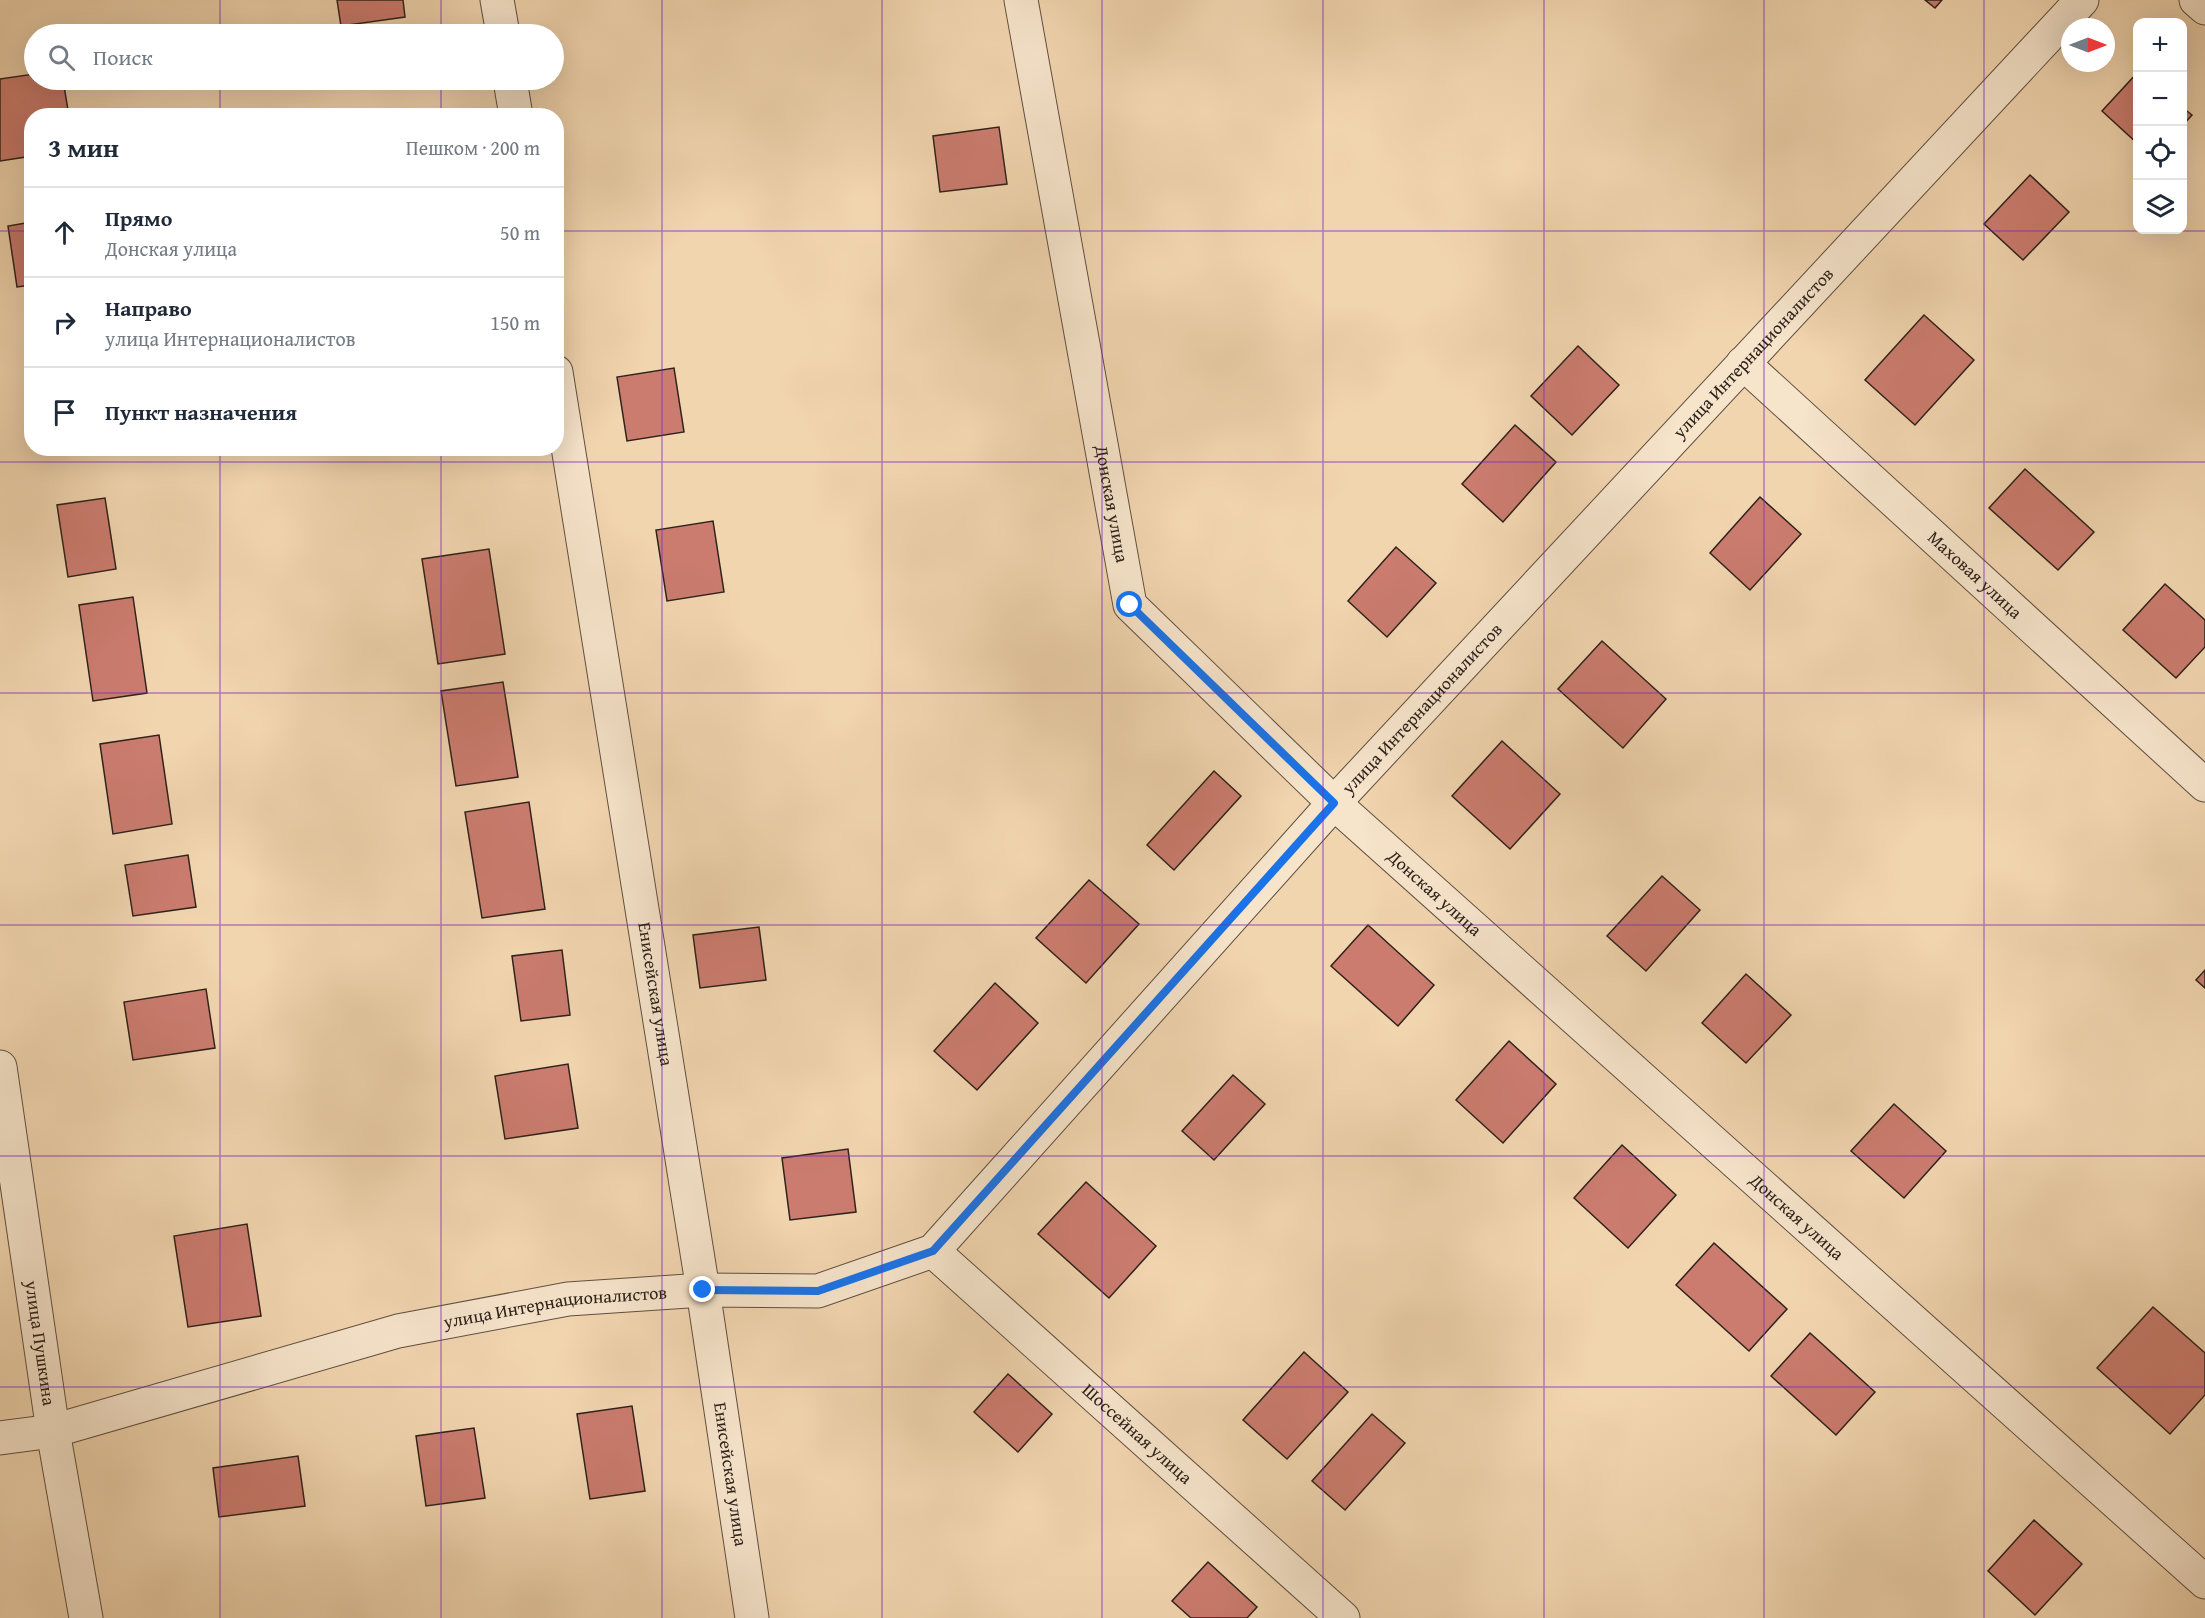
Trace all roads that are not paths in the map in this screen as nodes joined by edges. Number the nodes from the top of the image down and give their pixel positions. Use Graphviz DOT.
graph roads {
  1 [pos="497,0"];
  2 [pos="1021,0"];
  3 [pos="2082,0"];
  4 [pos="2196,0"];
  5 [pos="2205,8"];
  6 [pos="501,24"];
  7 [pos="512,90"];
  8 [pos="515,108"];
  9 [pos="1743,363"];
  10 [pos="564,422"];
  11 [pos="2205,785"];
  12 [pos="1334,803"];
  13 [pos="0,1067"];
  14 [pos="933,1251"];
  15 [pos="703,1290"];
  16 [pos="53,1431"];
  17 [pos="0,1438"];
  18 [pos="2205,1582"];
  19 [pos="86,1618"];
  20 [pos="752,1618"];
  21 [pos="1343,1618"];
  1 -- 6 [label="street"];
  2 -- 12 [label="street, Донская улица"];
  3 -- 9 [label="street, улица Интернационалистов"];
  4 -- 5 [label="street"];
  7 -- 8 [label="street"];
  9 -- 11 [label="street, Маховая улица"];
  9 -- 12 [label="street, улица Интернационалистов"];
  10 -- 15 [label="street, Енисейская улица"];
  12 -- 14 [label="street, улица Интернационалистов"];
  12 -- 18 [label="street, Донская улица"];
  13 -- 16 [label="street, улица Пушкина"];
  14 -- 15 [label="street, улица Интернационалистов"];
  14 -- 21 [label="street, Шоссейная улица"];
  15 -- 16 [label="street, улица Интернационалистов"];
  15 -- 20 [label="street, Енисейская улица"];
  16 -- 17 [label="street, улица Интернационалистов"];
  16 -- 19 [label="street, улица Пушкина"];
}
